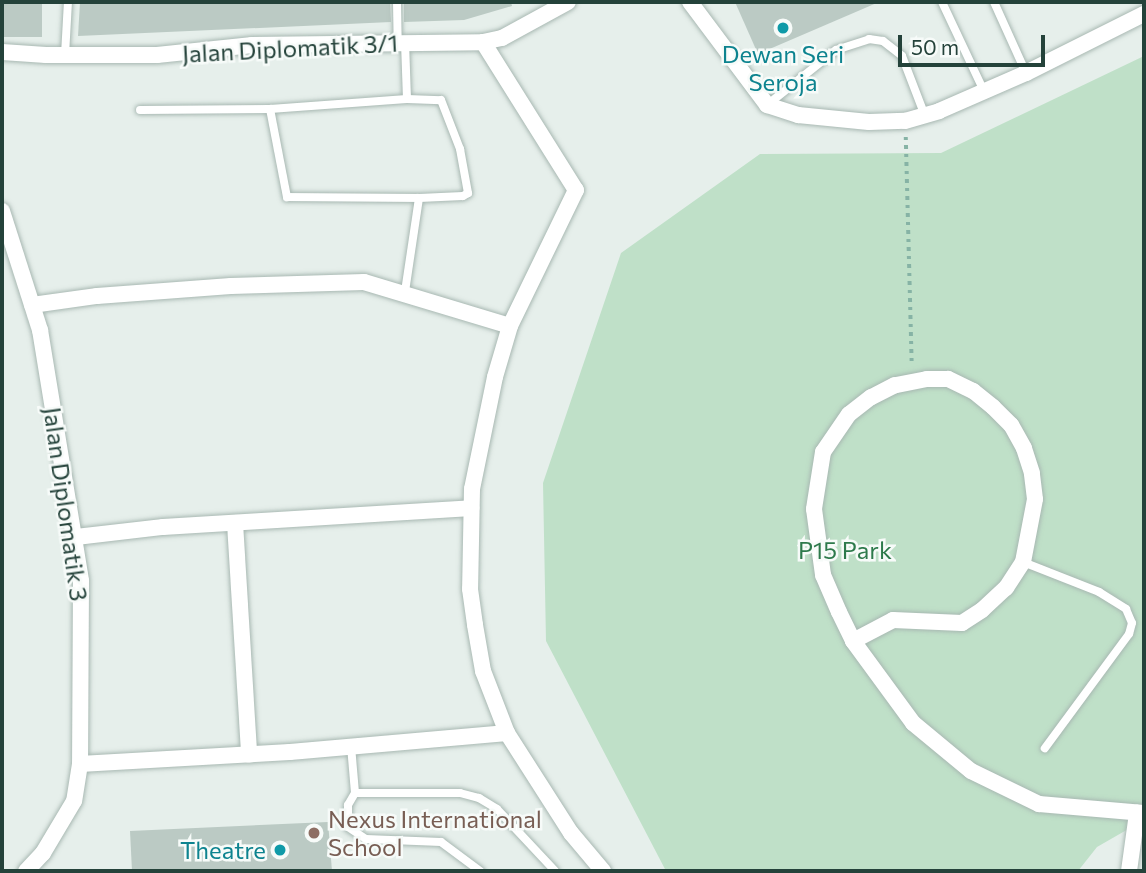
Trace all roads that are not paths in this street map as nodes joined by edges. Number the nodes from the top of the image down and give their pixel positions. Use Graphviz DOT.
graph roads {
  1 [pos="68,2"];
  2 [pos="397,2"];
  3 [pos="568,2"];
  4 [pos="690,2"];
  5 [pos="942,2"];
  6 [pos="994,2"];
  7 [pos="1144,14"];
  8 [pos="402,41"];
  9 [pos="482,41"];
  10 [pos="2,52"];
  11 [pos="65,55"];
  12 [pos="1026,73"];
  13 [pos="983,89"];
  14 [pos="407,99"];
  15 [pos="767,105"];
  16 [pos="270,109"];
  17 [pos="139,110"];
  18 [pos="925,116"];
  19 [pos="419,198"];
  20 [pos="2,211"];
  21 [pos="405,292"];
  22 [pos="32,305"];
  23 [pos="510,326"];
  24 [pos="471,508"];
  25 [pos="235,523"];
  26 [pos="76,537"];
  27 [pos="1023,562"];
  28 [pos="853,641"];
  29 [pos="508,733"];
  30 [pos="351,746"];
  31 [pos="1045,748"];
  32 [pos="249,755"];
  33 [pos="80,764"];
  34 [pos="355,793"];
  35 [pos="1141,813"];
  36 [pos="26,871"];
  37 [pos="480,871"];
  38 [pos="555,871"];
  39 [pos="603,871"];
  40 [pos="1129,871"];
  1 -- 11 [label="lane"];
  2 -- 8 [label="lane"];
  3 -- 9 [label="street, Jalan Diplomatik 3/1"];
  4 -- 15 [label="street"];
  5 -- 13 [label="lane"];
  6 -- 12 [label="lane"];
  7 -- 12 [label="street"];
  8 -- 9 [label="street, Jalan Diplomatik 3/1"];
  8 -- 11 [label="street, Jalan Diplomatik 3/1"];
  8 -- 14 [label="lane"];
  9 -- 23 [label="street"];
  10 -- 11 [label="street, Jalan Diplomatik 3/1"];
  12 -- 13 [label="street"];
  13 -- 18 [label="street"];
  14 -- 16 [label="lane"];
  14 -- 19 [label="lane"];
  15 -- 18 [label="street"];
  15 -- 18 [label="lane"];
  16 -- 17 [label="lane"];
  16 -- 19 [label="lane"];
  19 -- 21 [label="lane"];
  20 -- 22 [label="street, Jalan Diplomatik 3"];
  21 -- 22 [label="street"];
  21 -- 23 [label="street"];
  22 -- 26 [label="street, Jalan Diplomatik 3"];
  23 -- 24 [label="street"];
  24 -- 25 [label="street"];
  24 -- 29 [label="street"];
  25 -- 26 [label="street"];
  25 -- 32 [label="street"];
  26 -- 33 [label="street, Jalan Diplomatik 3"];
  27 -- 28 [label="street"];
  27 -- 28 [label="street"];
  27 -- 31 [label="lane"];
  28 -- 35 [label="street"];
  29 -- 30 [label="street"];
  29 -- 39 [label="street"];
  30 -- 32 [label="street"];
  30 -- 34 [label="lane"];
  32 -- 33 [label="street"];
  33 -- 36 [label="street, Jalan Diplomatik 3"];
  34 -- 37 [label="lane"];
  34 -- 38 [label="lane"];
  35 -- 40 [label="street"];
}
